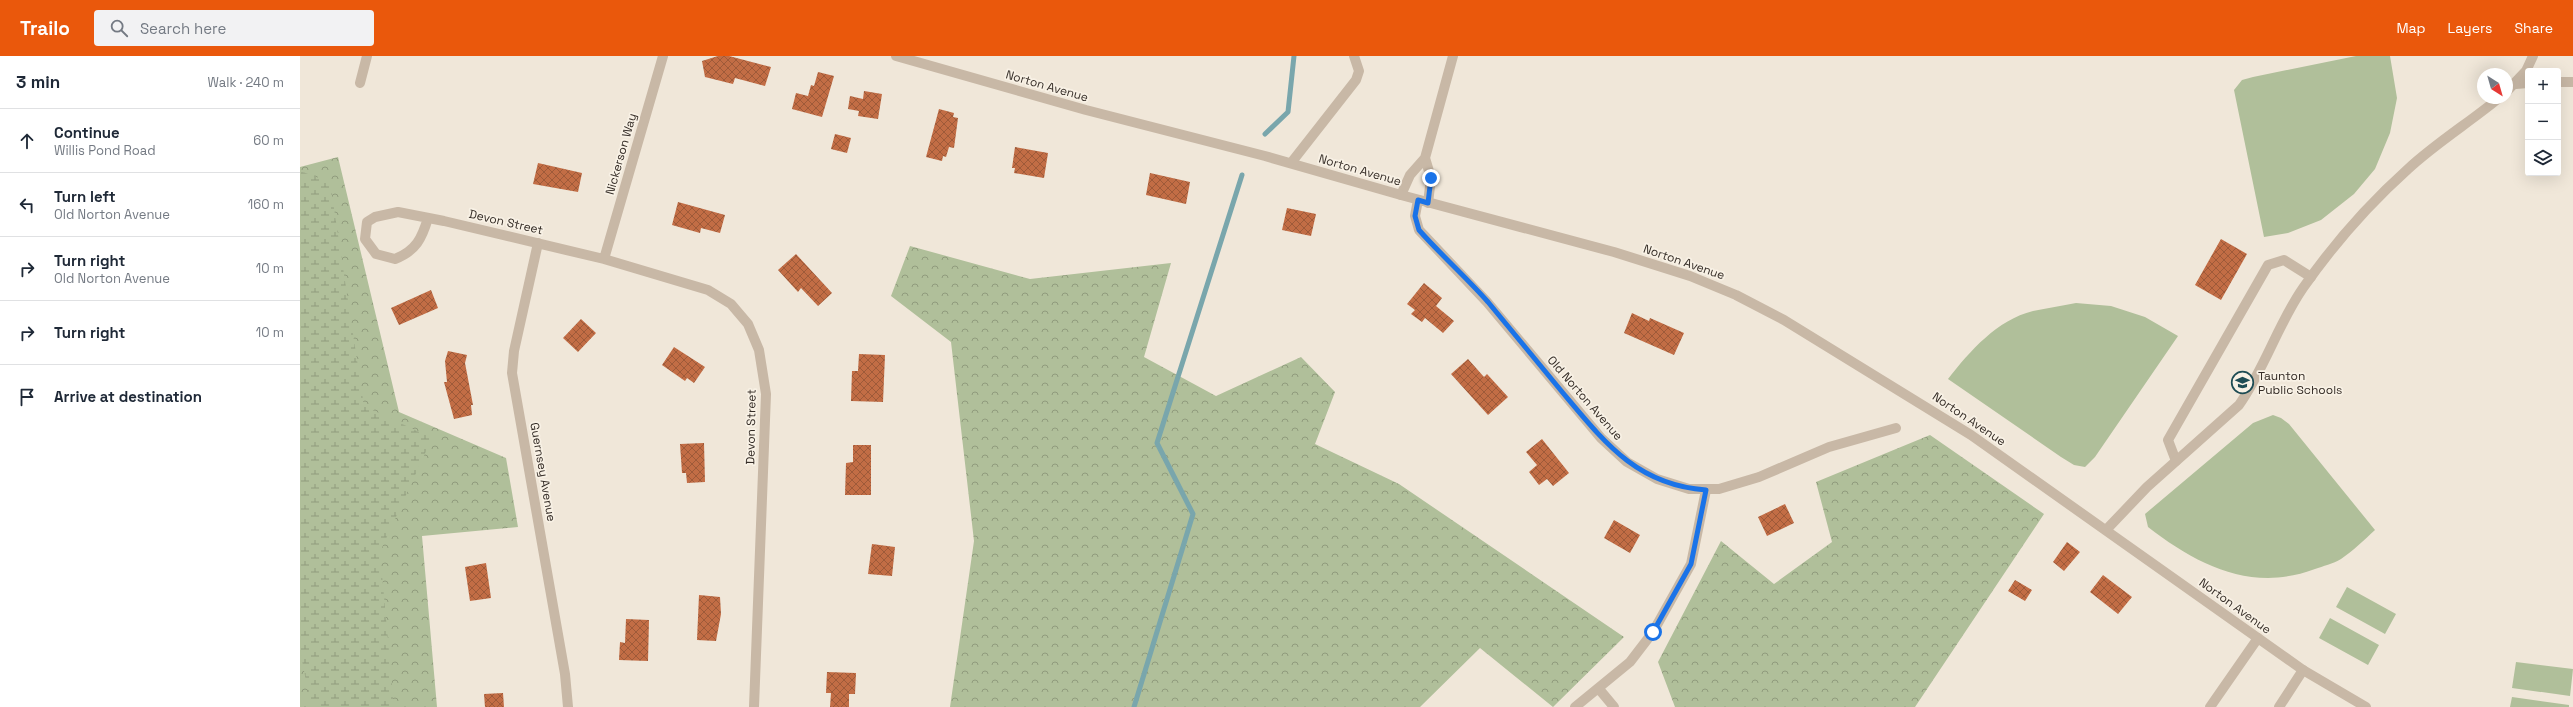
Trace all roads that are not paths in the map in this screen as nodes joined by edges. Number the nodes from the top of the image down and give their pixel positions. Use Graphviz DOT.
graph roads {
  1 [pos="367,56"];
  2 [pos="663,56"];
  3 [pos="896,56"];
  4 [pos="1354,56"];
  5 [pos="1453,56"];
  6 [pos="2533,56"];
  7 [pos="360,82"];
  8 [pos="2561,82"];
  9 [pos="2573,82"];
  10 [pos="2525,83"];
  11 [pos="2516,84"];
  12 [pos="2513,86"];
  13 [pos="2491,104"];
  14 [pos="1425,158"];
  15 [pos="1291,163"];
  16 [pos="1401,195"];
  17 [pos="1423,201"];
  18 [pos="428,218"];
  19 [pos="538,243"];
  20 [pos="604,259"];
  21 [pos="2311,277"];
  22 [pos="1896,428"];
  23 [pos="2176,461"];
  24 [pos="1706,490"];
  25 [pos="2106,530"];
  26 [pos="2258,638"];
  27 [pos="2303,670"];
  28 [pos="1599,689"];
  29 [pos="568,707"];
  30 [pos="754,707"];
  31 [pos="1575,707"];
  32 [pos="1614,707"];
  33 [pos="2210,707"];
  34 [pos="2279,707"];
  35 [pos="2366,707"];
  1 -- 7 [label="street"];
  2 -- 20 [label="street, Nickerson Way"];
  3 -- 15 [label="street, Norton Avenue"];
  4 -- 15 [label="street"];
  5 -- 14 [label="street"];
  6 -- 11 [label="street"];
  8 -- 9 [label="street"];
  10 -- 11 [label="street"];
  11 -- 12 [label="street"];
  13 -- 21 [label="street"];
  14 -- 16 [label="street"];
  14 -- 17 [label="street, Old Norton Avenue"];
  15 -- 16 [label="street, Norton Avenue"];
  16 -- 17 [label="street, Norton Avenue"];
  17 -- 24 [label="street, Old Norton Avenue"];
  17 -- 25 [label="street, Norton Avenue"];
  18 -- 18 [label="street, Devon Street"];
  18 -- 19 [label="street, Devon Street"];
  19 -- 20 [label="street, Devon Street"];
  19 -- 29 [label="street, Guernsey Avenue"];
  20 -- 30 [label="street, Devon Street"];
  21 -- 23 [label="street"];
  21 -- 23 [label="street"];
  22 -- 24 [label="street, Old Norton Avenue"];
  23 -- 25 [label="street"];
  24 -- 28 [label="street"];
  25 -- 26 [label="street, Norton Avenue"];
  26 -- 27 [label="street, Norton Avenue"];
  26 -- 33 [label="street"];
  27 -- 34 [label="street"];
  27 -- 35 [label="street, Norton Avenue"];
  28 -- 31 [label="street"];
  28 -- 32 [label="street"];
}
